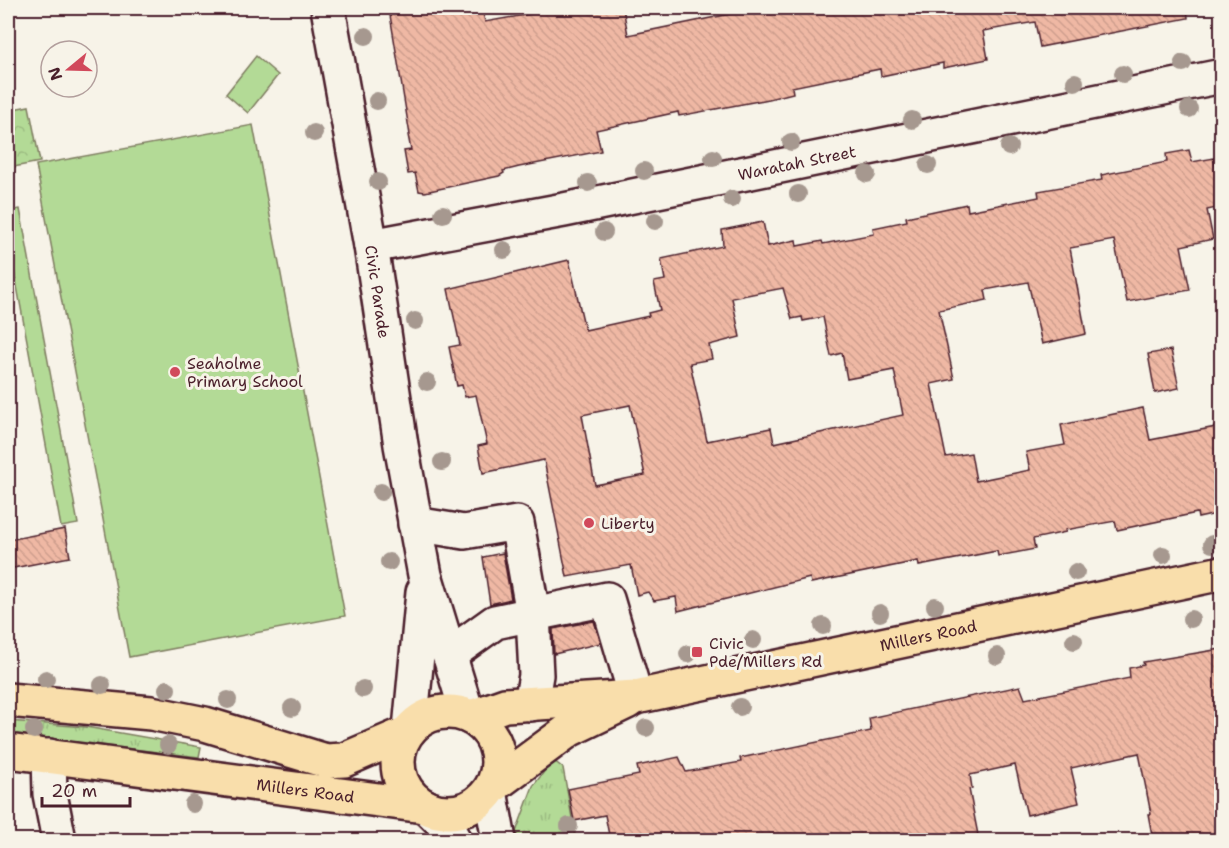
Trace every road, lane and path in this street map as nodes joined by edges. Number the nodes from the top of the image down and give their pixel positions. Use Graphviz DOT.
graph roads {
  1 [pos="328,8"];
  2 [pos="1221,76"];
  3 [pos="371,246"];
  4 [pos="415,524"];
  5 [pos="1221,573"];
  6 [pos="425,575"];
  7 [pos="533,614"];
  8 [pos="449,655"];
  9 [pos="636,697"];
  10 [pos="8,700"];
  11 [pos="531,704"];
  12 [pos="469,716"];
  13 [pos="408,731"];
  14 [pos="8,750"];
  15 [pos="49,756"];
  16 [pos="491,789"];
  17 [pos="426,808"];
  18 [pos="59,840"];
  19 [pos="454,840"];
  20 [pos="499,840"];
  1 -- 3 [label="street, Civic Parade"];
  2 -- 3 [label="street, Waratah Street"];
  3 -- 4 [label="street, Civic Parade"];
  4 -- 6 [label="street, Civic Parade"];
  4 -- 7 [label="street"];
  5 -- 9 [label="main road, Millers Road"];
  6 -- 8 [label="street, Civic Parade"];
  6 -- 13 [label="street, Civic Parade"];
  7 -- 8 [label="street"];
  7 -- 9 [label="street"];
  7 -- 11 [label="street"];
  8 -- 12 [label="street, Civic Parade"];
  9 -- 11 [label="main road, Millers Road"];
  9 -- 16 [label="main road, Millers Road"];
  10 -- 13 [label="main road, Millers Road"];
  11 -- 12 [label="main road, Millers Road"];
  12 -- 13 [label="main road"];
  12 -- 16 [label="main road"];
  13 -- 17 [label="main road"];
  14 -- 15 [label="main road, Millers Road"];
  15 -- 17 [label="main road, Millers Road"];
  15 -- 18 [label="street"];
  16 -- 17 [label="main road"];
  16 -- 20 [label="street"];
  17 -- 19 [label="street"];
}
